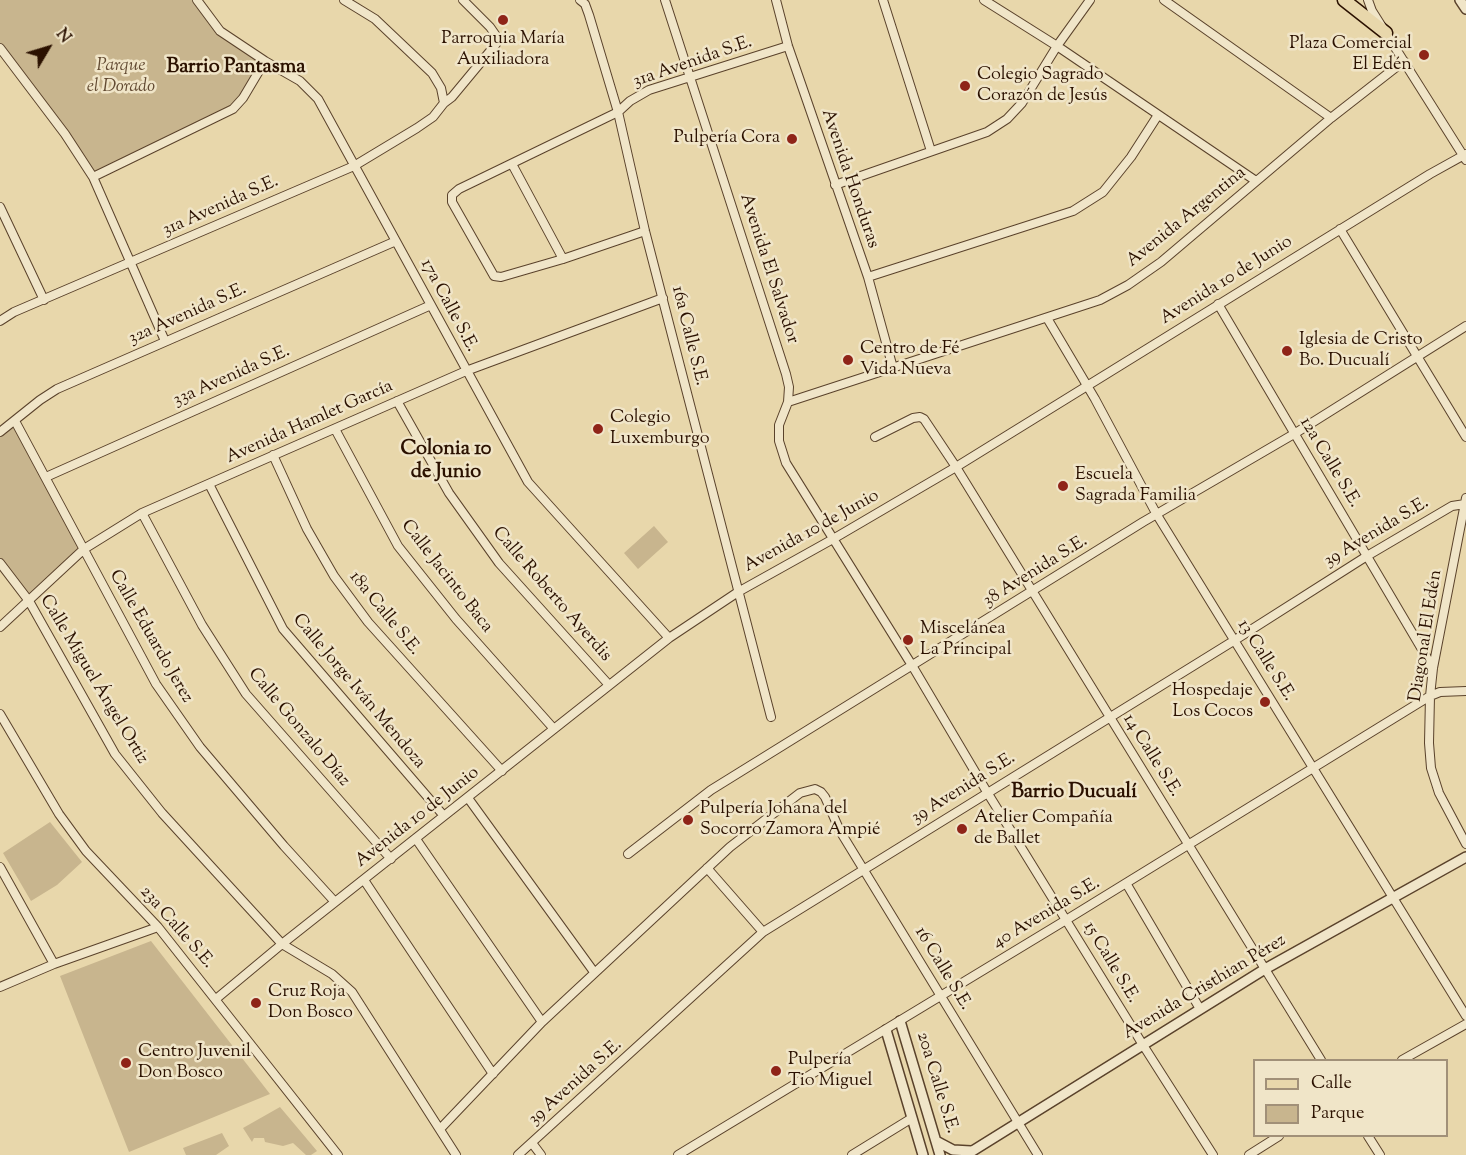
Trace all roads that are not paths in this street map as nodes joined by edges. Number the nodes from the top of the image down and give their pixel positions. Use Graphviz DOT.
graph roads {
  1 [pos="197,0"];
  2 [pos="344,0"];
  3 [pos="463,0"];
  4 [pos="580,0"];
  5 [pos="665,0"];
  6 [pos="776,0"];
  7 [pos="883,0"];
  8 [pos="984,0"];
  9 [pos="1089,0"];
  10 [pos="1166,0"];
  11 [pos="1344,0"];
  12 [pos="1368,0"];
  13 [pos="1386,33"];
  14 [pos="788,46"];
  15 [pos="1057,46"];
  16 [pos="0,48"];
  17 [pos="265,61"];
  18 [pos="1404,61"];
  19 [pos="689,77"];
  20 [pos="444,103"];
  21 [pos="618,112"];
  22 [pos="1158,115"];
  23 [pos="1331,118"];
  24 [pos="931,151"];
  25 [pos="1465,157"];
  26 [pos="512,164"];
  27 [pos="354,166"];
  28 [pos="93,177"];
  29 [pos="1256,181"];
  30 [pos="835,184"];
  31 [pos="0,207"];
  32 [pos="2,217"];
  33 [pos="1340,229"];
  34 [pos="645,231"];
  35 [pos="396,241"];
  36 [pos="563,260"];
  37 [pos="130,263"];
  38 [pos="868,278"];
  39 [pos="663,298"];
  40 [pos="44,300"];
  41 [pos="1218,304"];
  42 [pos="431,305"];
  43 [pos="1047,318"];
  44 [pos="0,321"];
  45 [pos="1466,326"];
  46 [pos="165,342"];
  47 [pos="1416,356"];
  48 [pos="893,368"];
  49 [pos="466,371"];
  50 [pos="1087,386"];
  51 [pos="397,401"];
  52 [pos="788,402"];
  53 [pos="15,421"];
  54 [pos="335,429"];
  55 [pos="0,432"];
  56 [pos="1294,434"];
  57 [pos="875,436"];
  58 [pos="1466,437"];
  59 [pos="273,455"];
  60 [pos="956,467"];
  61 [pos="46,477"];
  62 [pos="209,484"];
  63 [pos="1465,501"];
  64 [pos="142,513"];
  65 [pos="1157,515"];
  66 [pos="833,539"];
  67 [pos="84,549"];
  68 [pos="1367,556"];
  69 [pos="0,563"];
  70 [pos="1032,591"];
  71 [pos="738,592"];
  72 [pos="29,601"];
  73 [pos="0,627"];
  74 [pos="669,638"];
  75 [pos="1235,640"];
  76 [pos="913,667"];
  77 [pos="1433,668"];
  78 [pos="609,685"];
  79 [pos="1466,691"];
  80 [pos="1430,696"];
  81 [pos="0,714"];
  82 [pos="771,717"];
  83 [pos="1109,717"];
  84 [pos="554,729"];
  85 [pos="1312,766"];
  86 [pos="501,771"];
  87 [pos="987,792"];
  88 [pos="468,798"];
  89 [pos="444,816"];
  90 [pos="416,838"];
  91 [pos="1188,844"];
  92 [pos="1466,844"];
  93 [pos="628,854"];
  94 [pos="1466,857"];
  95 [pos="391,859"];
  96 [pos="0,867"];
  97 [pos="707,868"];
  98 [pos="864,869"];
  99 [pos="364,880"];
  100 [pos="1126,882"];
  101 [pos="1393,897"];
  102 [pos="336,902"];
  103 [pos="1066,920"];
  104 [pos="158,927"];
  105 [pos="763,932"];
  106 [pos="282,944"];
  107 [pos="54,964"];
  108 [pos="1265,969"];
  109 [pos="594,972"];
  110 [pos="0,987"];
  111 [pos="940,995"];
  112 [pos="216,999"];
  113 [pos="1200,1009"];
  114 [pos="1466,1016"];
  115 [pos="900,1021"];
  116 [pos="542,1022"];
  117 [pos="1466,1024"];
  118 [pos="886,1030"];
  119 [pos="1143,1045"];
  120 [pos="1321,1059"];
  121 [pos="1404,1059"];
  122 [pos="493,1074"];
  123 [pos="912,1118"];
  124 [pos="1018,1121"];
  125 [pos="441,1128"];
  126 [pos="1277,1137"];
  127 [pos="1369,1137"];
  128 [pos="935,1140"];
  129 [pos="532,1143"];
  130 [pos="970,1153"];
  131 [pos="338,1155"];
  132 [pos="456,1155"];
  133 [pos="518,1155"];
  134 [pos="541,1155"];
  135 [pos="678,1155"];
  136 [pos="852,1155"];
  137 [pos="923,1155"];
  138 [pos="940,1155"];
  139 [pos="1038,1155"];
  140 [pos="1214,1155"];
  141 [pos="1249,1155"];
  142 [pos="1380,1155"];
  1 -- 17 [label="street, 17a Calle S.E."];
  2 -- 20 [label="street"];
  3 -- 20 [label="street, 31a Avenida S.E."];
  4 -- 21 [label="street, 16a Calle S.E."];
  5 -- 19 [label="street, Avenida El Salvador"];
  6 -- 14 [label="street, Avenida Honduras"];
  7 -- 24 [label="street"];
  8 -- 15 [label="street"];
  9 -- 15 [label="street"];
  10 -- 23 [label="street"];
  11 -- 13 [label="main road"];
  12 -- 13 [label="street"];
  13 -- 18 [label="street"];
  14 -- 19 [label="street, 31a Avenida S.E."];
  14 -- 30 [label="street, Avenida Honduras"];
  15 -- 22 [label="street"];
  15 -- 24 [label="street"];
  16 -- 28 [label="street"];
  17 -- 27 [label="street, 17a Calle S.E."];
  17 -- 28 [label="street"];
  18 -- 23 [label="street, Avenida Argentina"];
  18 -- 25 [label="street"];
  19 -- 21 [label="street, 31a Avenida S.E."];
  19 -- 52 [label="street, Avenida El Salvador"];
  20 -- 27 [label="street, 31a Avenida S.E."];
  21 -- 26 [label="street, 31a Avenida S.E."];
  21 -- 34 [label="street, 16a Calle S.E."];
  22 -- 29 [label="street"];
  22 -- 38 [label="street"];
  23 -- 29 [label="street, Avenida Argentina"];
  24 -- 30 [label="street"];
  25 -- 33 [label="street, Avenida 10 de Junio"];
  26 -- 36 [label="street"];
  26 -- 36 [label="street, 31a Avenida S.E."];
  27 -- 35 [label="street, 17a Calle S.E."];
  27 -- 37 [label="street, 31a Avenida S.E."];
  28 -- 37 [label="street"];
  29 -- 43 [label="street, Avenida Argentina"];
  30 -- 38 [label="street, Avenida Honduras"];
  31 -- 32 [label="street"];
  32 -- 40 [label="street"];
  33 -- 41 [label="street, Avenida 10 de Junio"];
  33 -- 47 [label="street"];
  34 -- 36 [label="street"];
  34 -- 39 [label="street, 16a Calle S.E."];
  35 -- 42 [label="street, 17a Calle S.E."];
  35 -- 46 [label="street, 32a Avenida S.E."];
  37 -- 40 [label="street, 31a Avenida S.E."];
  37 -- 46 [label="street"];
  38 -- 48 [label="street, Avenida Honduras"];
  39 -- 49 [label="street, Avenida Hamlet García"];
  39 -- 71 [label="street, 16a Calle S.E."];
  40 -- 44 [label="street, 31a Avenida S.E."];
  41 -- 50 [label="street, Avenida 10 de Junio"];
  41 -- 56 [label="street, 12a Calle S.E."];
  42 -- 49 [label="street, 17a Calle S.E."];
  42 -- 61 [label="street, 33a Avenida S.E."];
  43 -- 48 [label="street, Avenida Argentina"];
  43 -- 50 [label="street, 13 Calle S.E."];
  45 -- 47 [label="street, 38 Avenida S.E."];
  46 -- 53 [label="street, 32a Avenida S.E."];
  47 -- 56 [label="street, 38 Avenida S.E."];
  47 -- 58 [label="street"];
  48 -- 52 [label="street, Avenida Argentina"];
  49 -- 51 [label="street, Avenida Hamlet García"];
  49 -- 74 [label="street, 17a Calle S.E."];
  50 -- 60 [label="street, Avenida 10 de Junio"];
  50 -- 65 [label="street, 13 Calle S.E."];
  51 -- 54 [label="street, Avenida Hamlet García"];
  51 -- 78 [label="street, Calle Roberto Ayerdis"];
  52 -- 66 [label="street, Avenida El Salvador"];
  53 -- 55 [label="street, 32a Avenida S.E."];
  53 -- 61 [label="street, Calle Eduardo Jerez"];
  54 -- 59 [label="street, Avenida Hamlet García"];
  54 -- 84 [label="street, Calle Jacinto Baca"];
  56 -- 65 [label="street, 38 Avenida S.E."];
  56 -- 68 [label="street, 12a Calle S.E."];
  57 -- 60 [label="street, 14 Calle S.E."];
  59 -- 62 [label="street, Avenida Hamlet García"];
  59 -- 86 [label="street, 18a Calle S.E."];
  60 -- 66 [label="street, Avenida 10 de Junio"];
  60 -- 70 [label="street, 14 Calle S.E."];
  61 -- 67 [label="street, Calle Eduardo Jerez"];
  62 -- 64 [label="street, Avenida Hamlet García"];
  62 -- 89 [label="street, Calle Jorge Iván Mendoza"];
  63 -- 68 [label="street, 39 Avenida S.E."];
  63 -- 77 [label="street, Diagonal El Edén"];
  64 -- 67 [label="street, Avenida Hamlet García"];
  64 -- 95 [label="street, Calle Gonzalo Díaz"];
  65 -- 70 [label="street, 38 Avenida S.E."];
  65 -- 75 [label="street, 13 Calle S.E."];
  66 -- 71 [label="street, Avenida 10 de Junio"];
  66 -- 76 [label="street, 15 Calle S.E."];
  67 -- 72 [label="street, Avenida Hamlet García"];
  67 -- 102 [label="street, Calle Eduardo Jerez"];
  68 -- 75 [label="street, 39 Avenida S.E."];
  68 -- 77 [label="street, 12a Calle S.E."];
  69 -- 72 [label="street, Calle Miguel Ángel Ortiz"];
  70 -- 76 [label="street, 38 Avenida S.E."];
  70 -- 83 [label="street, 14 Calle S.E."];
  71 -- 74 [label="street, Avenida 10 de Junio"];
  71 -- 82 [label="street, 16a Calle S.E."];
  72 -- 73 [label="street, Avenida Hamlet García"];
  72 -- 106 [label="street, Calle Miguel Ángel Ortiz"];
  74 -- 78 [label="street, Avenida 10 de Junio"];
  75 -- 83 [label="street, 39 Avenida S.E."];
  75 -- 85 [label="street, 13 Calle S.E."];
  76 -- 87 [label="street, 15 Calle S.E."];
  76 -- 93 [label="street, 38 Avenida S.E."];
  77 -- 80 [label="street, Diagonal El Edén"];
  78 -- 84 [label="street, Avenida 10 de Junio"];
  79 -- 80 [label="street"];
  80 -- 85 [label="street, 40 Avenida S.E."];
  80 -- 92 [label="street, Diagonal El Edén"];
  81 -- 104 [label="street, 23a Calle S.E."];
  83 -- 87 [label="street, 39 Avenida S.E."];
  83 -- 91 [label="street, 14 Calle S.E."];
  84 -- 86 [label="street, Avenida 10 de Junio"];
  85 -- 91 [label="street, 40 Avenida S.E."];
  85 -- 101 [label="street, 13 Calle S.E."];
  86 -- 88 [label="street, Avenida 10 de Junio"];
  87 -- 98 [label="street, 39 Avenida S.E."];
  87 -- 103 [label="street, 15 Calle S.E."];
  88 -- 89 [label="street, Avenida 10 de Junio"];
  88 -- 109 [label="street"];
  89 -- 90 [label="street, Avenida 10 de Junio"];
  90 -- 95 [label="street, Avenida 10 de Junio"];
  90 -- 116 [label="street"];
  91 -- 100 [label="street, 40 Avenida S.E."];
  91 -- 108 [label="street, 14 Calle S.E."];
  94 -- 101 [label="street, Avenida Cristhian Pérez"];
  95 -- 99 [label="street, Avenida 10 de Junio"];
  96 -- 107 [label="street"];
  97 -- 98 [label="street, 16 Calle S.E."];
  97 -- 105 [label="street"];
  97 -- 109 [label="street"];
  98 -- 105 [label="street, 39 Avenida S.E."];
  98 -- 111 [label="street, 16 Calle S.E."];
  99 -- 102 [label="street, Avenida 10 de Junio"];
  99 -- 122 [label="street"];
  100 -- 103 [label="street, 40 Avenida S.E."];
  100 -- 113 [label="street"];
  101 -- 108 [label="street, Avenida Cristhian Pérez"];
  101 -- 114 [label="street, 13 Calle S.E."];
  102 -- 106 [label="street, Avenida 10 de Junio"];
  103 -- 111 [label="street, 40 Avenida S.E."];
  103 -- 119 [label="street, 15 Calle S.E."];
  104 -- 107 [label="street"];
  104 -- 112 [label="street, 23a Calle S.E."];
  105 -- 129 [label="street, 39 Avenida S.E."];
  106 -- 112 [label="street, Avenida 10 de Junio"];
  106 -- 125 [label="street, Calle Miguel Ángel Ortiz"];
  107 -- 110 [label="street"];
  108 -- 113 [label="street, Avenida Cristhian Pérez"];
  108 -- 120 [label="street, 14 Calle S.E."];
  109 -- 116 [label="street"];
  111 -- 115 [label="street, 40 Avenida S.E."];
  111 -- 124 [label="street, 16 Calle S.E."];
  112 -- 131 [label="street, 23a Calle S.E."];
  113 -- 119 [label="street, Avenida Cristhian Pérez"];
  115 -- 118 [label="street, 40 Avenida S.E."];
  115 -- 128 [label="street, 20a Calle S.E."];
  116 -- 122 [label="street"];
  117 -- 121 [label="street"];
  118 -- 123 [label="street, 20a Calle S.E."];
  118 -- 135 [label="street, 40 Avenida S.E."];
  119 -- 124 [label="street, Avenida Cristhian Pérez"];
  119 -- 140 [label="street, 15 Calle S.E."];
  122 -- 125 [label="street"];
  123 -- 136 [label="street"];
  123 -- 137 [label="street, 20a Calle S.E."];
  124 -- 130 [label="street, Avenida Cristhian Pérez"];
  124 -- 139 [label="street, 16 Calle S.E."];
  125 -- 132 [label="street, Calle Miguel Ángel Ortiz"];
  126 -- 141 [label="street"];
  127 -- 142 [label="street"];
  128 -- 130 [label="street"];
  128 -- 138 [label="street, 20a Calle S.E."];
  129 -- 133 [label="street, 39 Avenida S.E."];
  129 -- 134 [label="street"];
}
